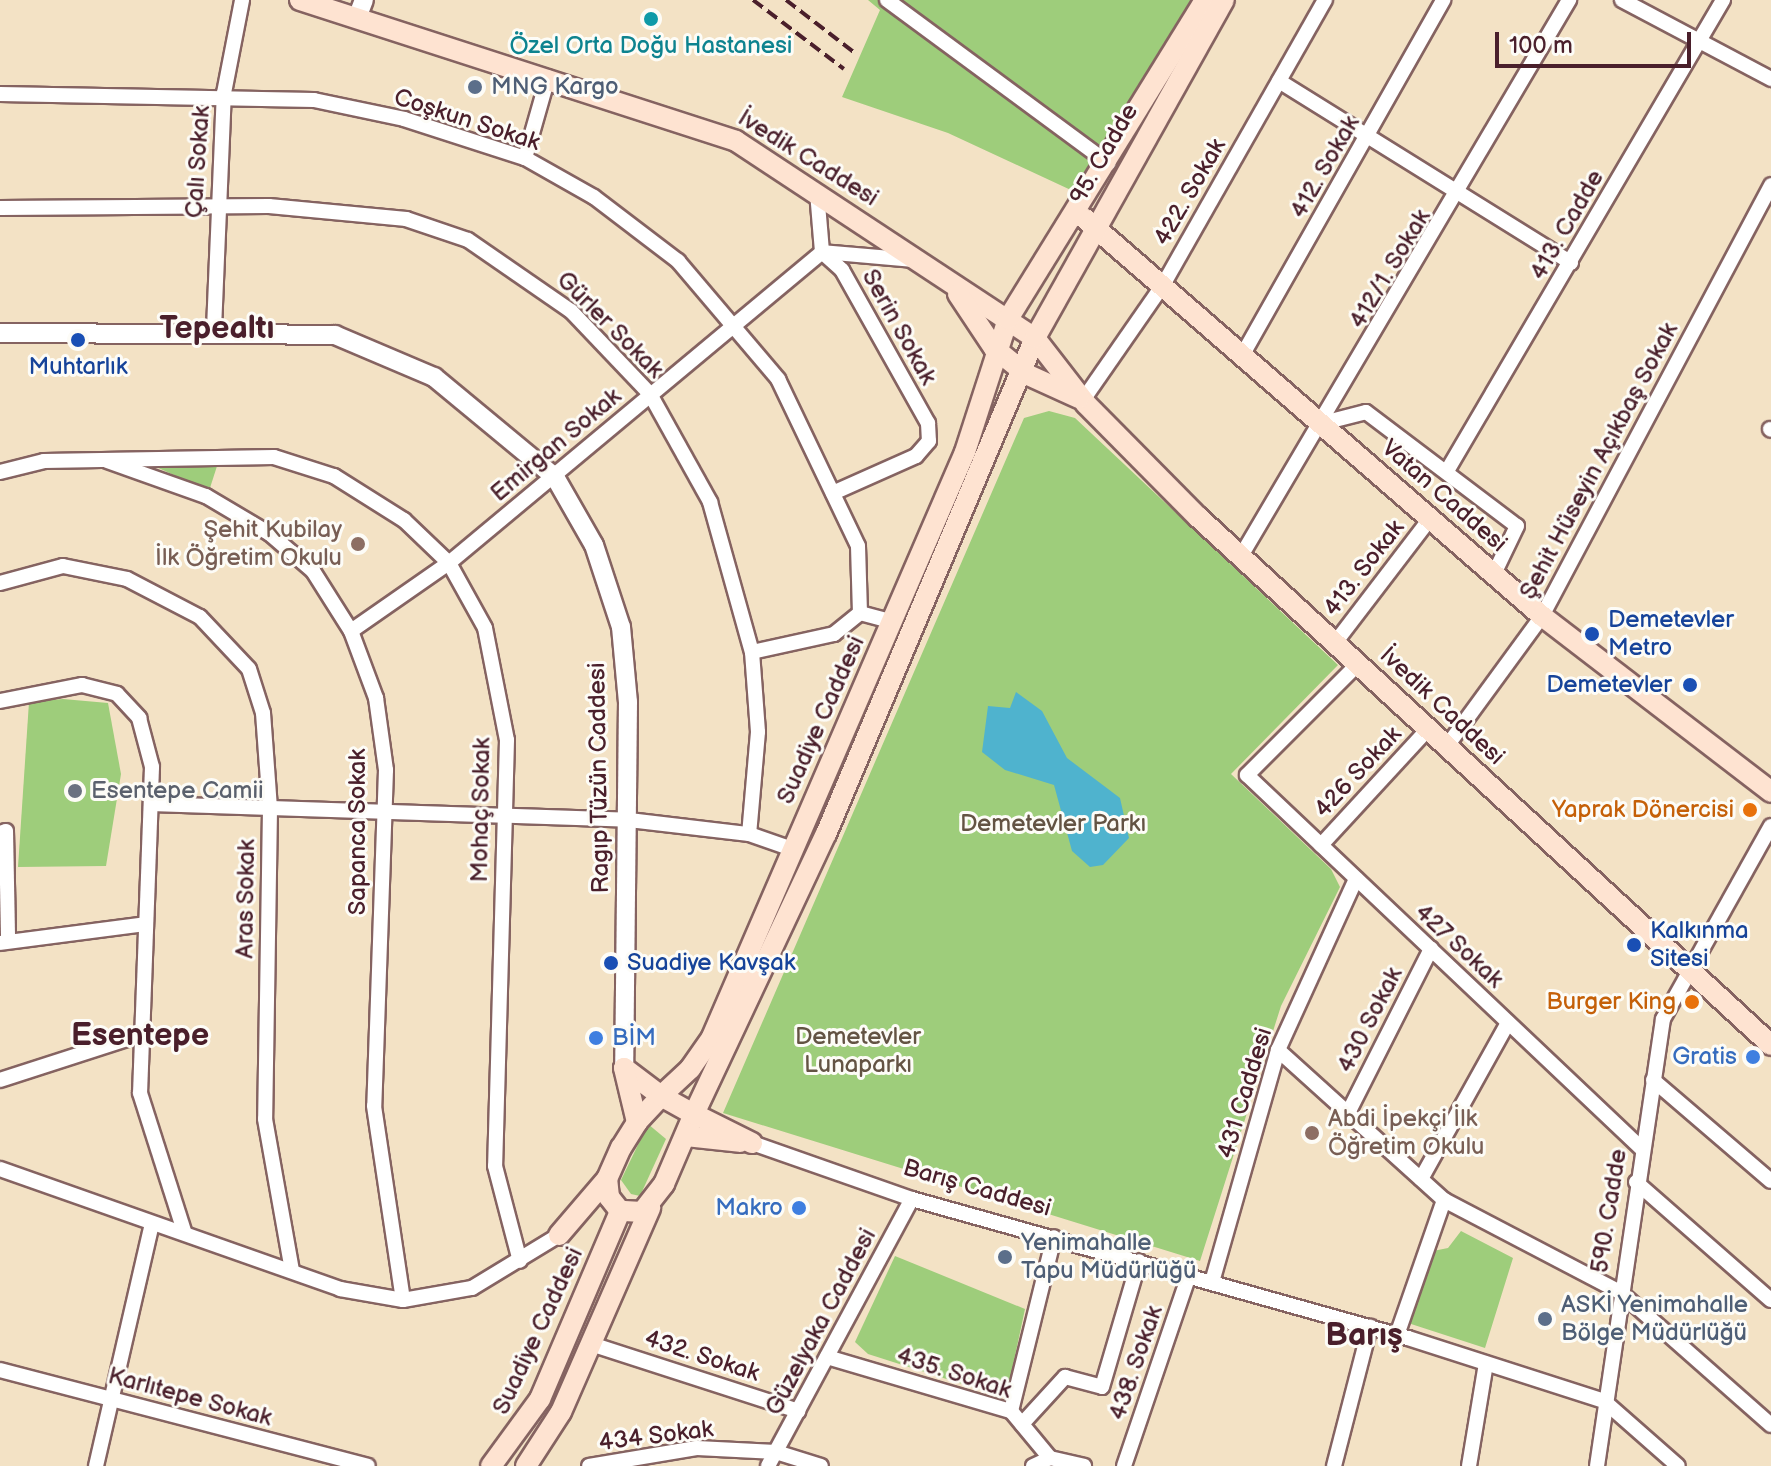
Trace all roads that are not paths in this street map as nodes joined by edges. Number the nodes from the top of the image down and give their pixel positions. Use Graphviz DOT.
graph roads {
  1 [pos="242,0"];
  2 [pos="300,0"];
  3 [pos="887,0"];
  4 [pos="1205,0"];
  5 [pos="1224,0"];
  6 [pos="1325,0"];
  7 [pos="1443,0"];
  8 [pos="1569,0"];
  9 [pos="1622,0"];
  10 [pos="1723,0"];
  11 [pos="360,9"];
  12 [pos="1701,42"];
  13 [pos="548,77"];
  14 [pos="1771,79"];
  15 [pos="1279,81"];
  16 [pos="224,93"];
  17 [pos="0,94"];
  18 [pos="1369,134"];
  19 [pos="525,158"];
  20 [pos="1108,163"];
  21 [pos="1771,185"];
  22 [pos="817,192"];
  23 [pos="1461,193"];
  24 [pos="0,208"];
  25 [pos="215,208"];
  26 [pos="1084,219"];
  27 [pos="822,252"];
  28 [pos="916,261"];
  29 [pos="1571,263"];
  30 [pos="1163,285"];
  31 [pos="953,287"];
  32 [pos="1008,319"];
  33 [pos="734,323"];
  34 [pos="214,329"];
  35 [pos="0,333"];
  36 [pos="33,334"];
  37 [pos="1035,338"];
  38 [pos="0,342"];
  39 [pos="994,348"];
  40 [pos="1243,354"];
  41 [pos="1026,374"];
  42 [pos="650,394"];
  43 [pos="1083,400"];
  44 [pos="1323,423"];
  45 [pos="104,459"];
  46 [pos="1447,471"];
  47 [pos="0,472"];
  48 [pos="555,477"];
  49 [pos="833,493"];
  50 [pos="1429,520"];
  51 [pos="1241,556"];
  52 [pos="449,563"];
  53 [pos="1494,574"];
  54 [pos="0,583"];
  55 [pos="860,613"];
  56 [pos="1542,616"];
  57 [pos="893,622"];
  58 [pos="351,631"];
  59 [pos="1335,643"];
  60 [pos="752,652"];
  61 [pos="1358,664"];
  62 [pos="0,701"];
  63 [pos="1428,729"];
  64 [pos="1447,746"];
  65 [pos="1771,792"];
  66 [pos="151,804"];
  67 [pos="270,809"];
  68 [pos="384,815"];
  69 [pos="505,817"];
  70 [pos="629,820"];
  71 [pos="1771,826"];
  72 [pos="0,833"];
  73 [pos="749,834"];
  74 [pos="1321,845"];
  75 [pos="792,849"];
  76 [pos="1356,879"];
  77 [pos="146,924"];
  78 [pos="4,942"];
  79 [pos="1431,949"];
  80 [pos="1691,971"];
  81 [pos="1508,1023"];
  82 [pos="142,1034"];
  83 [pos="1771,1045"];
  84 [pos="1278,1050"];
  85 [pos="624,1068"];
  86 [pos="0,1080"];
  87 [pos="1653,1080"];
  88 [pos="661,1096"];
  89 [pos="1349,1111"];
  90 [pos="694,1114"];
  91 [pos="637,1122"];
  92 [pos="686,1136"];
  93 [pos="752,1143"];
  94 [pos="1641,1148"];
  95 [pos="0,1169"];
  96 [pos="607,1179"];
  97 [pos="1421,1179"];
  98 [pos="1771,1181"];
  99 [pos="1636,1182"];
  100 [pos="912,1199"];
  101 [pos="1444,1200"];
  102 [pos="650,1208"];
  103 [pos="617,1209"];
  104 [pos="152,1223"];
  105 [pos="184,1231"];
  106 [pos="559,1235"];
  107 [pos="1054,1237"];
  108 [pos="520,1261"];
  109 [pos="1139,1261"];
  110 [pos="292,1270"];
  111 [pos="1189,1275"];
  112 [pos="1212,1282"];
  113 [pos="1620,1292"];
  114 [pos="403,1300"];
  115 [pos="1771,1300"];
  116 [pos="1370,1327"];
  117 [pos="1397,1335"];
  118 [pos="591,1344"];
  119 [pos="827,1357"];
  120 [pos="1486,1363"];
  121 [pos="0,1370"];
  122 [pos="112,1399"];
  123 [pos="1604,1401"];
  124 [pos="798,1411"];
  125 [pos="1011,1411"];
  126 [pos="1022,1424"];
  127 [pos="1771,1425"];
  128 [pos="776,1452"];
  129 [pos="1050,1458"];
  130 [pos="96,1466"];
  131 [pos="368,1466"];
  132 [pos="491,1466"];
  133 [pos="526,1466"];
  134 [pos="589,1466"];
  135 [pos="768,1466"];
  136 [pos="821,1466"];
  137 [pos="1033,1466"];
  138 [pos="1084,1466"];
  139 [pos="1124,1466"];
  140 [pos="1334,1466"];
  141 [pos="1469,1466"];
  142 [pos="1597,1466"];
  143 [pos="1678,1466"];
  1 -- 16 [label="street, Çalı Sokak"];
  2 -- 11 [label="main road, İvedik Caddesi"];
  3 -- 20 [label="street"];
  4 -- 20 [label="main road, 95. Cadde"];
  5 -- 26 [label="main road, 95. Cadde"];
  6 -- 15 [label="street, 422. Sokak"];
  7 -- 18 [label="street, 412. Sokak"];
  8 -- 23 [label="street, 412/1. Sokak"];
  9 -- 12 [label="street"];
  10 -- 12 [label="street, 413. Cadde"];
  11 -- 13 [label="main road, İvedik Caddesi"];
  12 -- 14 [label="street"];
  12 -- 29 [label="street, 413. Cadde"];
  13 -- 19 [label="street"];
  13 -- 22 [label="main road, İvedik Caddesi"];
  15 -- 18 [label="street"];
  15 -- 30 [label="street, 422. Sokak"];
  16 -- 17 [label="street, Coşkun Sokak"];
  16 -- 19 [label="street, Coşkun Sokak"];
  16 -- 25 [label="street, Çalı Sokak"];
  18 -- 23 [label="street"];
  18 -- 40 [label="street, 412. Sokak"];
  19 -- 33 [label="street, Coşkun Sokak"];
  20 -- 26 [label="main road, 95. Cadde"];
  21 -- 56 [label="street, Şehit Hüseyin Açıkbaş Sokak"];
  22 -- 27 [label="street"];
  22 -- 28 [label="main road, İvedik Caddesi"];
  23 -- 29 [label="street"];
  23 -- 44 [label="street, 412/1. Sokak"];
  24 -- 25 [label="street, Gürler Sokak"];
  25 -- 34 [label="street, Çalı Sokak"];
  25 -- 42 [label="street, Gürler Sokak"];
  26 -- 30 [label="main road, Vatan Caddesi"];
  26 -- 32 [label="main road, 95. Cadde"];
  26 -- 37 [label="main road, 95. Cadde"];
  27 -- 28 [label="street"];
  27 -- 33 [label="street, Emirgan Sokak"];
  27 -- 49 [label="street, Serin Sokak"];
  28 -- 31 [label="main road, İvedik Caddesi"];
  29 -- 46 [label="street, 413. Cadde"];
  30 -- 40 [label="main road, Vatan Caddesi"];
  30 -- 43 [label="street, 422. Sokak"];
  31 -- 32 [label="main road, İvedik Caddesi"];
  31 -- 39 [label="main road, İvedik Caddesi"];
  32 -- 37 [label="main road, İvedik Caddesi"];
  32 -- 39 [label="main road"];
  33 -- 42 [label="street, Emirgan Sokak"];
  33 -- 49 [label="street, Coşkun Sokak"];
  34 -- 36 [label="street, Ragıp Tüzün Caddesi"];
  34 -- 48 [label="street, Ragıp Tüzün Caddesi"];
  35 -- 36 [label="street, Ragıp Tüzün Caddesi"];
  36 -- 38 [label="street"];
  37 -- 41 [label="main road"];
  37 -- 43 [label="main road, İvedik Caddesi"];
  39 -- 41 [label="main road, İvedik Caddesi"];
  39 -- 57 [label="main road, Suadiye Caddesi"];
  40 -- 44 [label="main road, Vatan Caddesi"];
  41 -- 43 [label="main road, İvedik Caddesi"];
  41 -- 90 [label="main road, Suadiye Caddesi"];
  42 -- 48 [label="street, Emirgan Sokak"];
  42 -- 60 [label="street, Gürler Sokak"];
  43 -- 51 [label="main road, İvedik Caddesi"];
  44 -- 46 [label="street"];
  44 -- 50 [label="main road, Vatan Caddesi"];
  44 -- 51 [label="street, 412/1. Sokak"];
  45 -- 47 [label="street, Mohaç Sokak"];
  45 -- 52 [label="street, Mohaç Sokak"];
  45 -- 58 [label="street, Sapanca Sokak"];
  46 -- 53 [label="street"];
  48 -- 52 [label="street, Emirgan Sokak"];
  48 -- 70 [label="street, Ragıp Tüzün Caddesi"];
  49 -- 55 [label="street, Coşkun Sokak"];
  50 -- 53 [label="main road, Vatan Caddesi"];
  50 -- 59 [label="street, 413. Sokak"];
  51 -- 59 [label="main road, İvedik Caddesi"];
  52 -- 58 [label="street, Emirgan Sokak"];
  52 -- 69 [label="street, Mohaç Sokak"];
  53 -- 56 [label="main road, Vatan Caddesi"];
  54 -- 67 [label="street, Aras Sokak"];
  55 -- 57 [label="street"];
  55 -- 60 [label="street"];
  56 -- 64 [label="street, Şehit Hüseyin Açıkbaş Sokak"];
  56 -- 65 [label="main road, Vatan Caddesi"];
  57 -- 75 [label="main road, Suadiye Caddesi"];
  58 -- 68 [label="street, Sapanca Sokak"];
  59 -- 61 [label="main road, İvedik Caddesi"];
  60 -- 73 [label="street, Gürler Sokak"];
  61 -- 63 [label="main road, İvedik Caddesi"];
  61 -- 74 [label="street, 427 Sokak"];
  62 -- 66 [label="street"];
  63 -- 64 [label="main road, İvedik Caddesi"];
  63 -- 74 [label="street, 426 Sokak"];
  64 -- 80 [label="main road, İvedik Caddesi"];
  66 -- 67 [label="street"];
  66 -- 77 [label="street"];
  67 -- 68 [label="street"];
  67 -- 110 [label="street, Aras Sokak"];
  68 -- 69 [label="street"];
  68 -- 114 [label="street, Sapanca Sokak"];
  69 -- 70 [label="street"];
  69 -- 108 [label="street, Mohaç Sokak"];
  70 -- 73 [label="street"];
  70 -- 85 [label="street, Ragıp Tüzün Caddesi"];
  71 -- 80 [label="street, 590. Cadde"];
  72 -- 78 [label="street"];
  73 -- 75 [label="street"];
  74 -- 76 [label="street, 427 Sokak"];
  75 -- 88 [label="main road, Suadiye Caddesi"];
  76 -- 79 [label="street, 427 Sokak"];
  76 -- 84 [label="street, 431 Caddesi"];
  77 -- 78 [label="street"];
  77 -- 82 [label="street"];
  79 -- 81 [label="street, 427 Sokak"];
  79 -- 89 [label="street, 430 Sokak"];
  80 -- 83 [label="main road, İvedik Caddesi"];
  80 -- 87 [label="street, 590. Cadde"];
  81 -- 94 [label="street, 427 Sokak"];
  81 -- 97 [label="street"];
  82 -- 86 [label="street"];
  82 -- 105 [label="street"];
  84 -- 89 [label="street"];
  84 -- 112 [label="street, 431 Caddesi"];
  85 -- 88 [label="main road"];
  85 -- 91 [label="main road, Ragıp Tüzün Caddesi"];
  87 -- 94 [label="street, 590. Cadde"];
  87 -- 98 [label="street"];
  88 -- 90 [label="main road"];
  88 -- 91 [label="main road, Suadiye Caddesi"];
  89 -- 97 [label="street"];
  90 -- 92 [label="main road, Suadiye Caddesi"];
  90 -- 93 [label="main road, Barış Caddesi"];
  91 -- 96 [label="main road, Suadiye Caddesi"];
  92 -- 93 [label="main road, Barış Caddesi"];
  92 -- 102 [label="main road, Suadiye Caddesi"];
  93 -- 100 [label="street, Barış Caddesi"];
  94 -- 99 [label="street, 590. Cadde"];
  95 -- 104 [label="street"];
  96 -- 103 [label="main road"];
  96 -- 106 [label="main road"];
  97 -- 101 [label="street"];
  99 -- 113 [label="street, 590. Cadde"];
  99 -- 115 [label="street"];
  100 -- 107 [label="street, Barış Caddesi"];
  100 -- 119 [label="street, Güzelyaka Caddesi"];
  101 -- 113 [label="street"];
  101 -- 117 [label="street"];
  102 -- 103 [label="main road"];
  102 -- 118 [label="main road, Suadiye Caddesi"];
  103 -- 106 [label="main road"];
  103 -- 132 [label="main road, Suadiye Caddesi"];
  104 -- 105 [label="street"];
  104 -- 122 [label="street"];
  105 -- 110 [label="street"];
  106 -- 108 [label="street"];
  107 -- 109 [label="street, Barış Caddesi"];
  107 -- 125 [label="street"];
  108 -- 114 [label="street"];
  109 -- 111 [label="street, Barış Caddesi"];
  109 -- 126 [label="street"];
  110 -- 114 [label="street"];
  111 -- 112 [label="street, Barış Caddesi"];
  111 -- 139 [label="street, 438. Sokak"];
  112 -- 116 [label="street, Barış Caddesi"];
  113 -- 123 [label="street, 590. Cadde"];
  113 -- 127 [label="street"];
  116 -- 117 [label="street, Barış Caddesi"];
  116 -- 140 [label="street"];
  117 -- 120 [label="street, Barış Caddesi"];
  118 -- 124 [label="street, 432. Sokak"];
  118 -- 133 [label="main road, Suadiye Caddesi"];
  119 -- 124 [label="street, Güzelyaka Caddesi"];
  119 -- 125 [label="street, 435. Sokak"];
  120 -- 123 [label="street, Barış Caddesi"];
  120 -- 141 [label="street"];
  121 -- 122 [label="street, Karlıtepe Sokak"];
  122 -- 130 [label="street"];
  122 -- 131 [label="street, Karlıtepe Sokak"];
  123 -- 142 [label="street, 590. Cadde"];
  123 -- 143 [label="street"];
  124 -- 128 [label="street, Güzelyaka Caddesi"];
  125 -- 126 [label="street, 435. Sokak"];
  126 -- 129 [label="street, 435. Sokak"];
  128 -- 134 [label="street, 434 Sokak"];
  128 -- 135 [label="street, Güzelyaka Caddesi"];
  128 -- 136 [label="street, 434 Sokak"];
  129 -- 137 [label="street"];
  129 -- 138 [label="street"];
}
